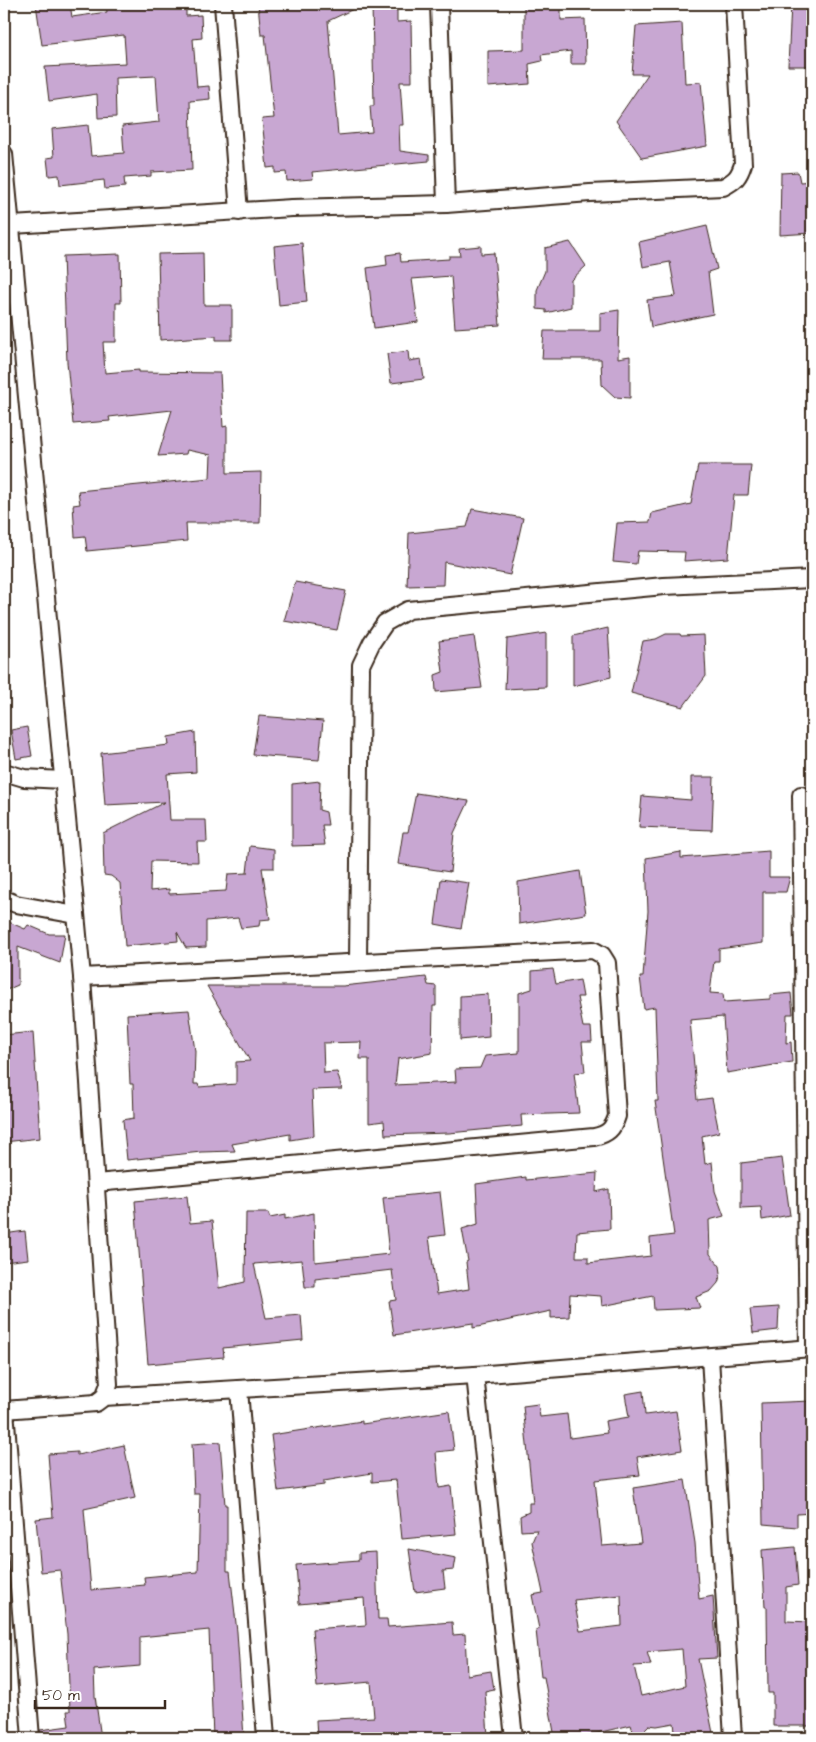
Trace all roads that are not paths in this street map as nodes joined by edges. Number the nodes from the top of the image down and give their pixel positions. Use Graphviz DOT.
graph roads {
  1 [pos="223,4"];
  2 [pos="439,4"];
  3 [pos="734,4"];
  4 [pos="4,154"];
  5 [pos="446,204"];
  6 [pos="239,212"];
  7 [pos="12,225"];
  8 [pos="812,579"];
  9 [pos="4,772"];
  10 [pos="62,780"];
  11 [pos="801,795"];
  12 [pos="4,899"];
  13 [pos="76,915"];
  14 [pos="358,961"];
  15 [pos="82,977"];
  16 [pos="96,1183"];
  17 [pos="810,1348"];
  18 [pos="710,1357"];
  19 [pos="476,1375"];
  20 [pos="239,1389"];
  21 [pos="104,1397"];
  22 [pos="4,1410"];
  23 [pos="31,1738"];
  24 [pos="266,1738"];
  25 [pos="514,1738"];
  26 [pos="733,1738"];
  1 -- 6 [label="street"];
  2 -- 5 [label="street"];
  3 -- 5 [label="street"];
  4 -- 7 [label="street"];
  5 -- 6 [label="street"];
  6 -- 7 [label="street"];
  7 -- 10 [label="street"];
  8 -- 14 [label="street"];
  9 -- 10 [label="street"];
  10 -- 13 [label="street"];
  11 -- 17 [label="street"];
  12 -- 13 [label="street"];
  13 -- 15 [label="street"];
  14 -- 15 [label="street"];
  14 -- 16 [label="street"];
  15 -- 16 [label="street"];
  16 -- 21 [label="street"];
  17 -- 18 [label="street"];
  18 -- 19 [label="street"];
  18 -- 26 [label="street"];
  19 -- 20 [label="street"];
  19 -- 25 [label="street"];
  20 -- 21 [label="street"];
  20 -- 24 [label="street"];
  21 -- 22 [label="street"];
  22 -- 23 [label="street"];
}
